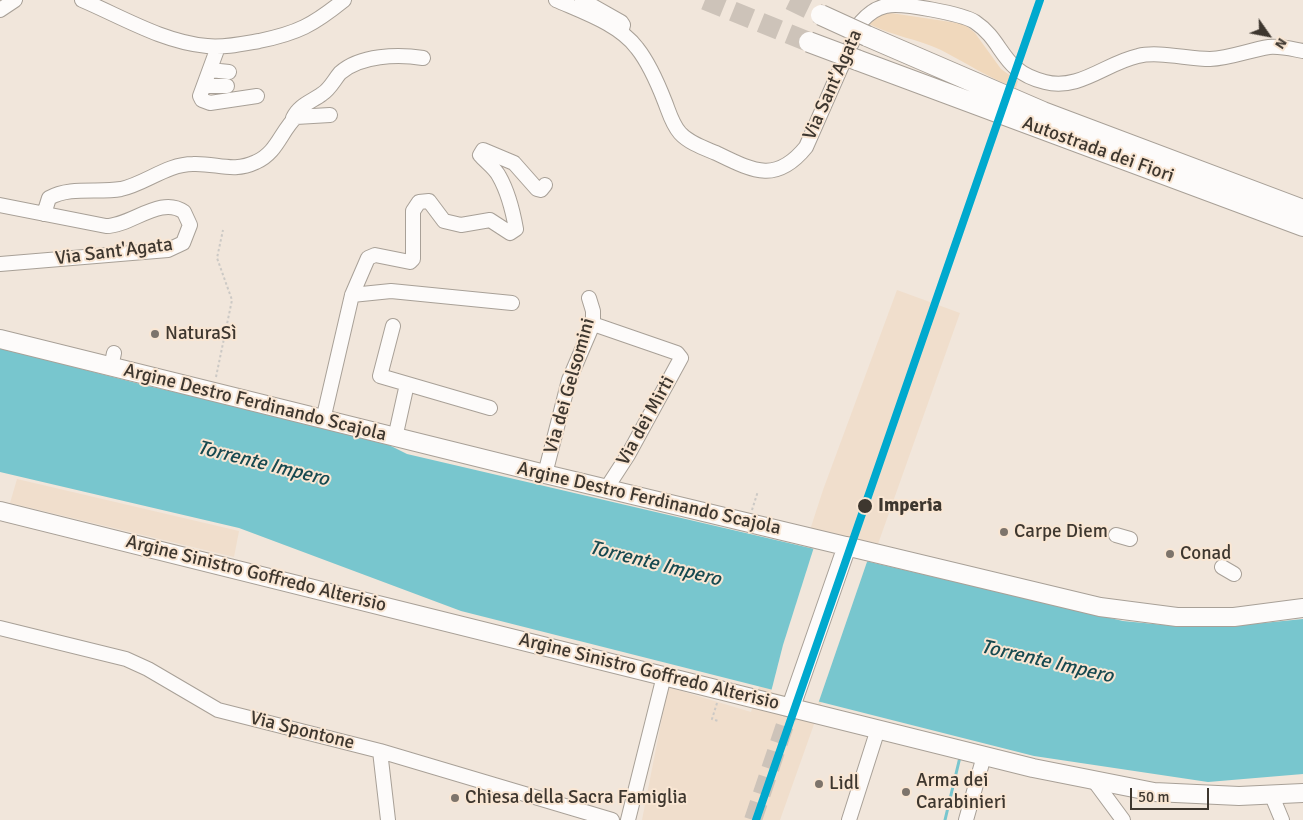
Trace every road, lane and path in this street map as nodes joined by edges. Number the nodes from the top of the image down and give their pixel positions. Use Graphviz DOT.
graph roads {
  1 [pos="15,0"];
  2 [pos="82,0"];
  3 [pos="344,0"];
  4 [pos="556,0"];
  5 [pos="582,0"];
  6 [pos="102,4"];
  7 [pos="0,10"];
  8 [pos="821,15"];
  9 [pos="621,32"];
  10 [pos="809,42"];
  11 [pos="218,46"];
  12 [pos="1303,50"];
  13 [pos="423,58"];
  14 [pos="210,70"];
  15 [pos="204,86"];
  16 [pos="257,96"];
  17 [pos="330,115"];
  18 [pos="292,121"];
  19 [pos="545,185"];
  20 [pos="0,205"];
  21 [pos="1303,210"];
  22 [pos="44,214"];
  23 [pos="1303,226"];
  24 [pos="224,230"];
  25 [pos="0,264"];
  26 [pos="352,295"];
  27 [pos="588,298"];
  28 [pos="512,303"];
  29 [pos="593,324"];
  30 [pos="393,326"];
  31 [pos="0,339"];
  32 [pos="214,380"];
  33 [pos="407,384"];
  34 [pos="490,408"];
  35 [pos="324,420"];
  36 [pos="395,438"];
  37 [pos="545,474"];
  38 [pos="606,489"];
  39 [pos="758,491"];
  40 [pos="745,508"];
  41 [pos="0,511"];
  42 [pos="1116,535"];
  43 [pos="1130,539"];
  44 [pos="847,546"];
  45 [pos="1303,608"];
  46 [pos="0,628"];
  47 [pos="664,676"];
  48 [pos="718,700"];
  49 [pos="792,707"];
  50 [pos="718,721"];
  51 [pos="878,728"];
  52 [pos="380,751"];
  53 [pos="984,756"];
  54 [pos="1096,782"];
  55 [pos="1303,793"];
  56 [pos="1272,796"];
  57 [pos="388,820"];
  58 [pos="612,820"];
  59 [pos="628,820"];
  60 [pos="850,820"];
  61 [pos="966,820"];
  62 [pos="1123,820"];
  63 [pos="1282,820"];
  1 -- 7 [label="street"];
  2 -- 6 [label="street"];
  3 -- 11 [label="street"];
  4 -- 9 [label="street, Via Sant'Agata"];
  5 -- 9 [label="street"];
  6 -- 11 [label="street"];
  8 -- 21 [label="highway, Autostrada dei Fiori, bridge"];
  9 -- 12 [label="street, Via Sant'Agata"];
  10 -- 23 [label="highway, Autostrada dei Fiori, bridge"];
  11 -- 14 [label="street"];
  13 -- 18 [label="street"];
  14 -- 15 [label="street"];
  14 -- 15 [label="street"];
  15 -- 16 [label="street"];
  17 -- 18 [label="street"];
  18 -- 22 [label="street"];
  19 -- 26 [label="street"];
  20 -- 22 [label="street, Via Sant'Agata"];
  22 -- 25 [label="street, Via Sant'Agata"];
  24 -- 32 [label="path"];
  26 -- 28 [label="street"];
  26 -- 35 [label="street"];
  27 -- 29 [label="street, Via dei Gelsomini"];
  29 -- 37 [label="street, Via dei Gelsomini"];
  29 -- 38 [label="street, Via dei Mirti"];
  30 -- 33 [label="street"];
  31 -- 35 [label="main road, Argine Destro Ferdinando Scajola"];
  33 -- 34 [label="street"];
  33 -- 36 [label="street"];
  35 -- 36 [label="main road, Argine Destro Ferdinando Scajola"];
  36 -- 37 [label="main road, Argine Destro Ferdinando Scajola"];
  37 -- 38 [label="main road, Argine Destro Ferdinando Scajola"];
  38 -- 44 [label="main road, Argine Destro Ferdinando Scajola"];
  39 -- 40 [label="path"];
  41 -- 47 [label="main road, Argine Sinistro Goffredo Alterisio"];
  42 -- 43 [label="street"];
  44 -- 45 [label="main road, Argine Destro Ferdinando Scajola"];
  44 -- 49 [label="main road"];
  46 -- 52 [label="street, Via Spontone"];
  47 -- 51 [label="main road, Argine Sinistro Goffredo Alterisio"];
  47 -- 59 [label="street"];
  48 -- 50 [label="path"];
  51 -- 53 [label="main road, Argine Sinistro Goffredo Alterisio"];
  51 -- 60 [label="street"];
  52 -- 57 [label="street"];
  52 -- 58 [label="street, Via Spontone"];
  53 -- 54 [label="main road, Argine Sinistro Goffredo Alterisio"];
  53 -- 61 [label="street"];
  54 -- 56 [label="main road, Argine Sinistro Goffredo Alterisio"];
  54 -- 62 [label="street"];
  55 -- 56 [label="main road, Argine Sinistro Goffredo Alterisio"];
  56 -- 63 [label="street"];
}
